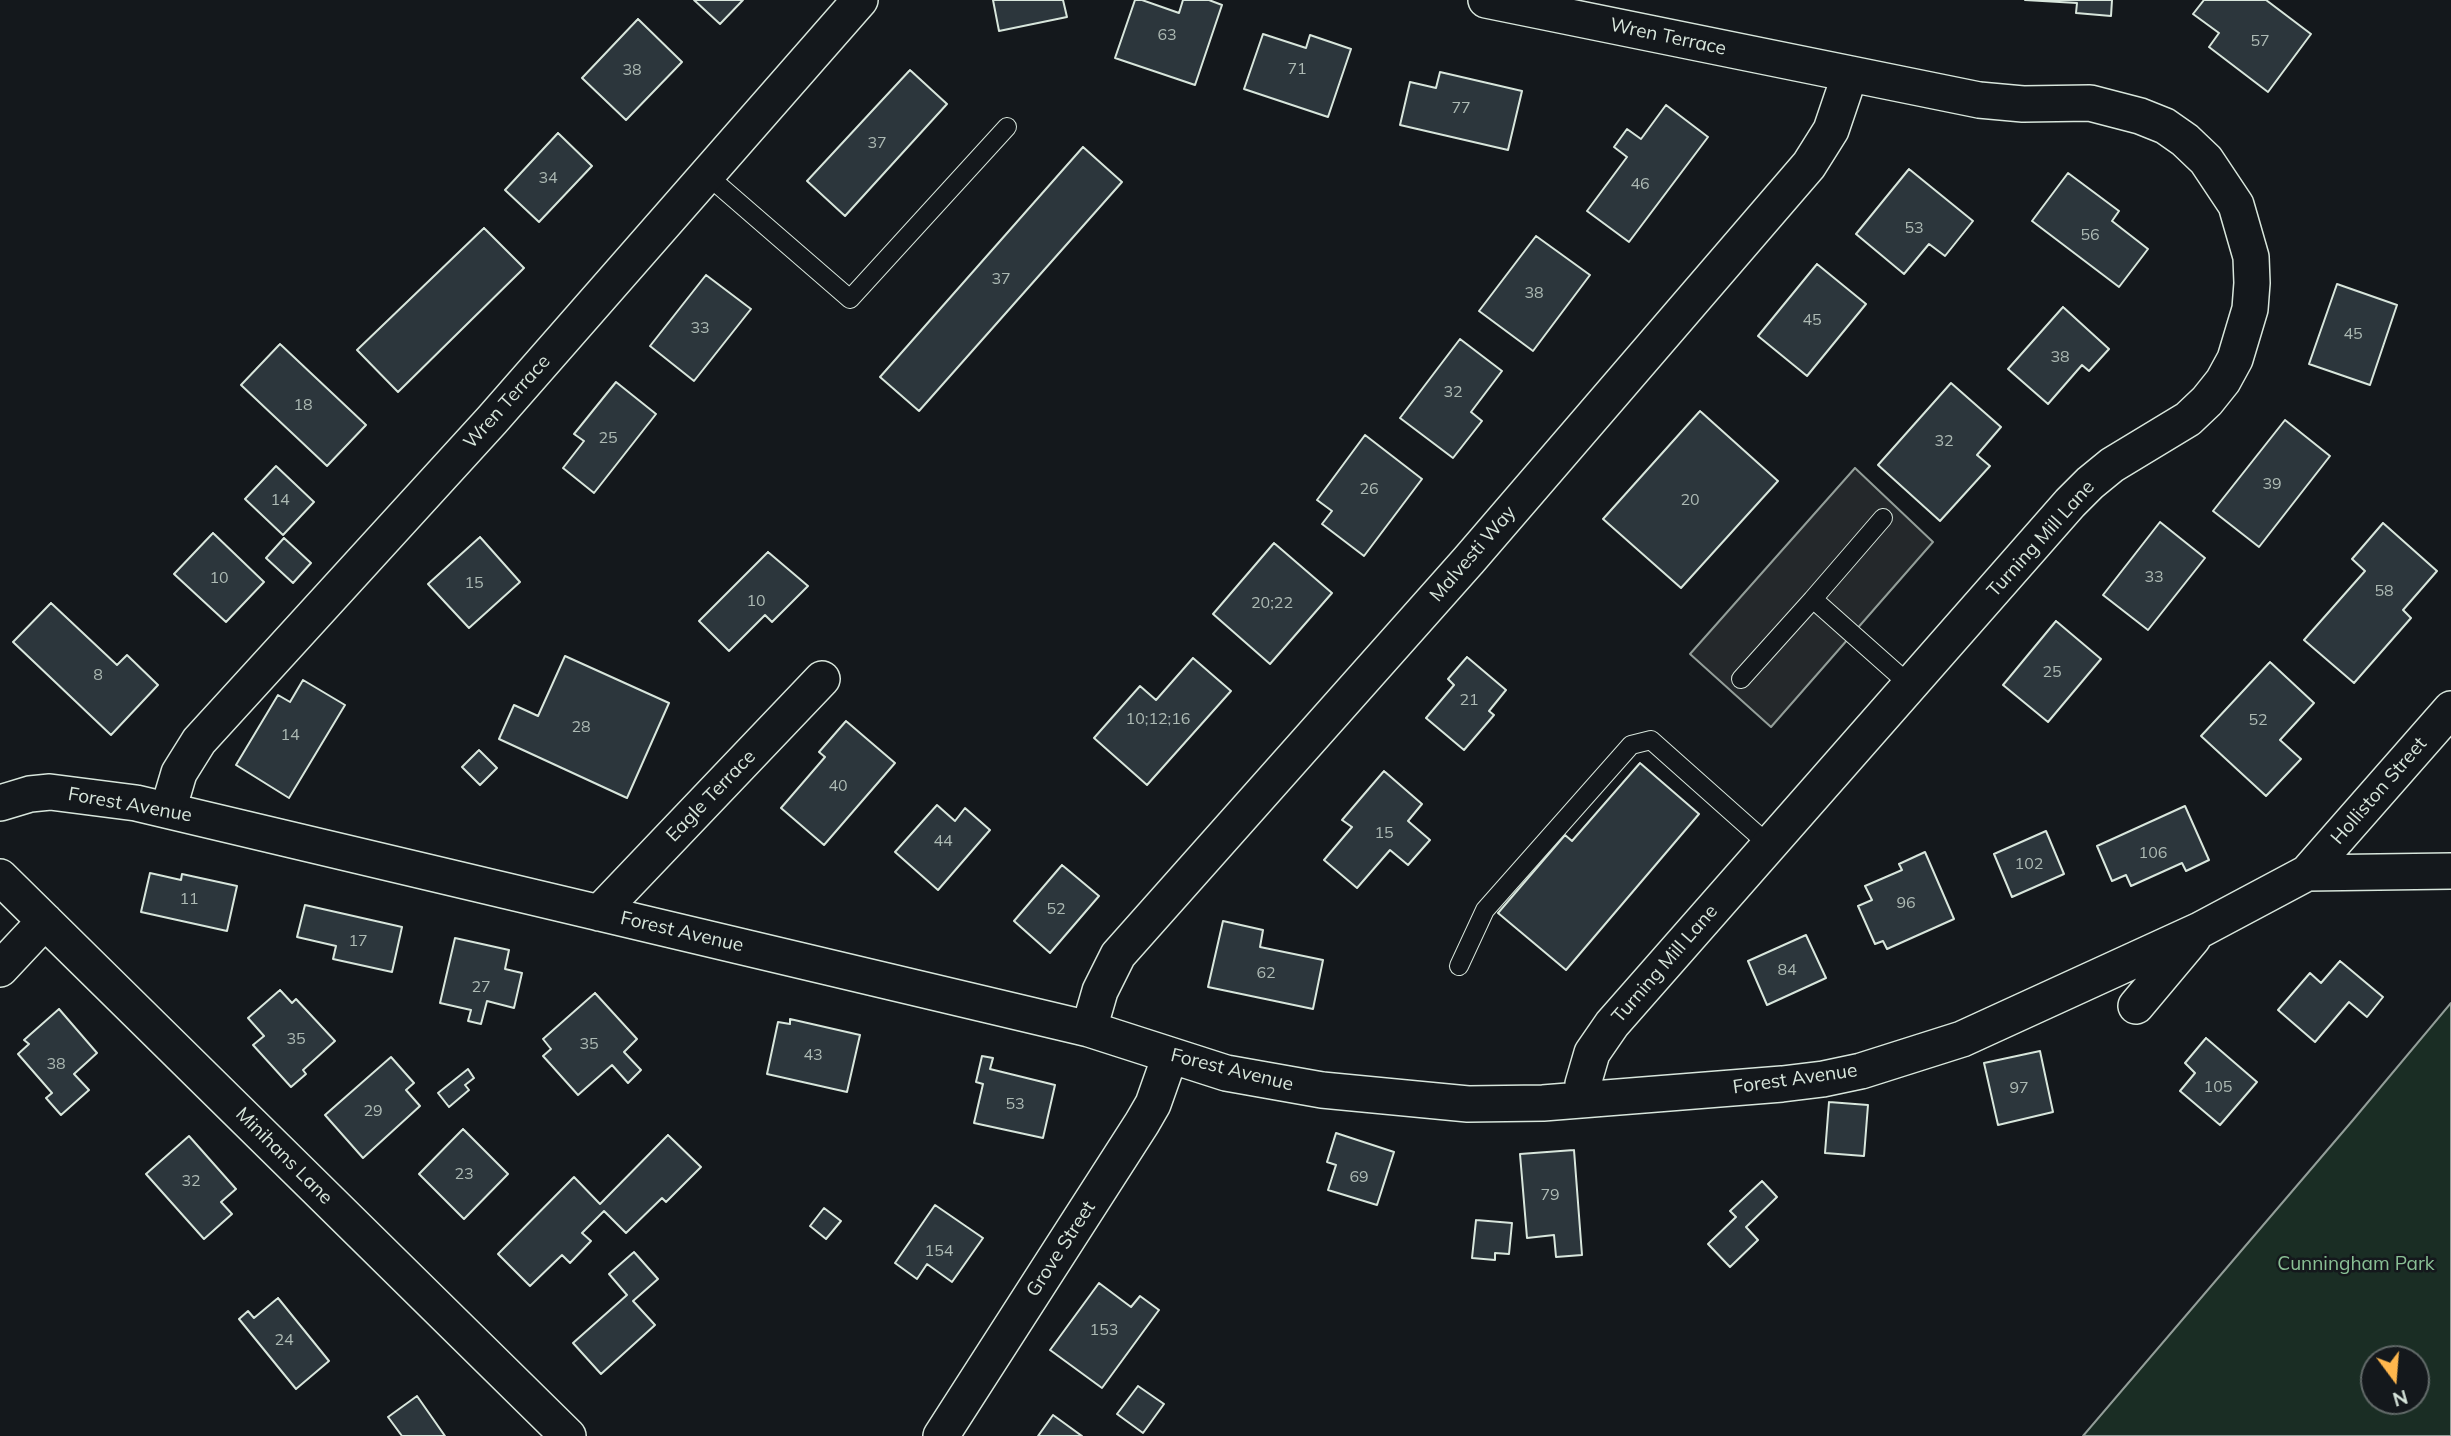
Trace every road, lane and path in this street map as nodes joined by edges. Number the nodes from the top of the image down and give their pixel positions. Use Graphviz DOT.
graph roads {
  1 [pos="860,0"];
  2 [pos="1486,0"];
  3 [pos="1850,74"];
  4 [pos="1007,127"];
  5 [pos="708,174"];
  6 [pos="1883,518"];
  7 [pos="1813,599"];
  8 [pos="822,679"];
  9 [pos="1741,679"];
  10 [pos="1911,686"];
  11 [pos="2451,709"];
  12 [pos="0,803"];
  13 [pos="167,810"];
  14 [pos="1769,845"];
  15 [pos="2451,871"];
  16 [pos="2307,873"];
  17 [pos="0,877"];
  18 [pos="599,913"];
  19 [pos="45,921"];
  20 [pos="2200,930"];
  21 [pos="1459,966"];
  22 [pos="0,969"];
  23 [pos="2136,1006"];
  24 [pos="1089,1029"];
  25 [pos="1170,1056"];
  26 [pos="1583,1100"];
  27 [pos="568,1436"];
  28 [pos="940,1436"];
  1 -- 5 [label="street, Wren Terrace"];
  2 -- 3 [label="street, Wren Terrace"];
  3 -- 10 [label="street, Turning Mill Lane"];
  3 -- 24 [label="street, Malvesti Way"];
  4 -- 5 [label="lane"];
  5 -- 13 [label="street, Wren Terrace"];
  6 -- 7 [label="lane"];
  7 -- 9 [label="lane"];
  7 -- 10 [label="lane"];
  8 -- 18 [label="street, Eagle Terrace"];
  10 -- 14 [label="street, Turning Mill Lane"];
  11 -- 16 [label="street, Holliston Street"];
  12 -- 13 [label="street, Forest Avenue"];
  13 -- 18 [label="street, Forest Avenue"];
  14 -- 21 [label="lane"];
  14 -- 26 [label="street, Turning Mill Lane"];
  15 -- 16 [label="street, Forest Avenue"];
  16 -- 20 [label="street, Forest Avenue"];
  17 -- 19 [label="street, Minihans Lane"];
  18 -- 24 [label="street, Forest Avenue"];
  19 -- 22 [label="street"];
  19 -- 27 [label="street, Minihans Lane"];
  20 -- 23 [label="street"];
  20 -- 26 [label="street, Forest Avenue"];
  24 -- 25 [label="street, Forest Avenue"];
  25 -- 26 [label="street, Forest Avenue"];
  25 -- 28 [label="street, Grove Street"];
}
